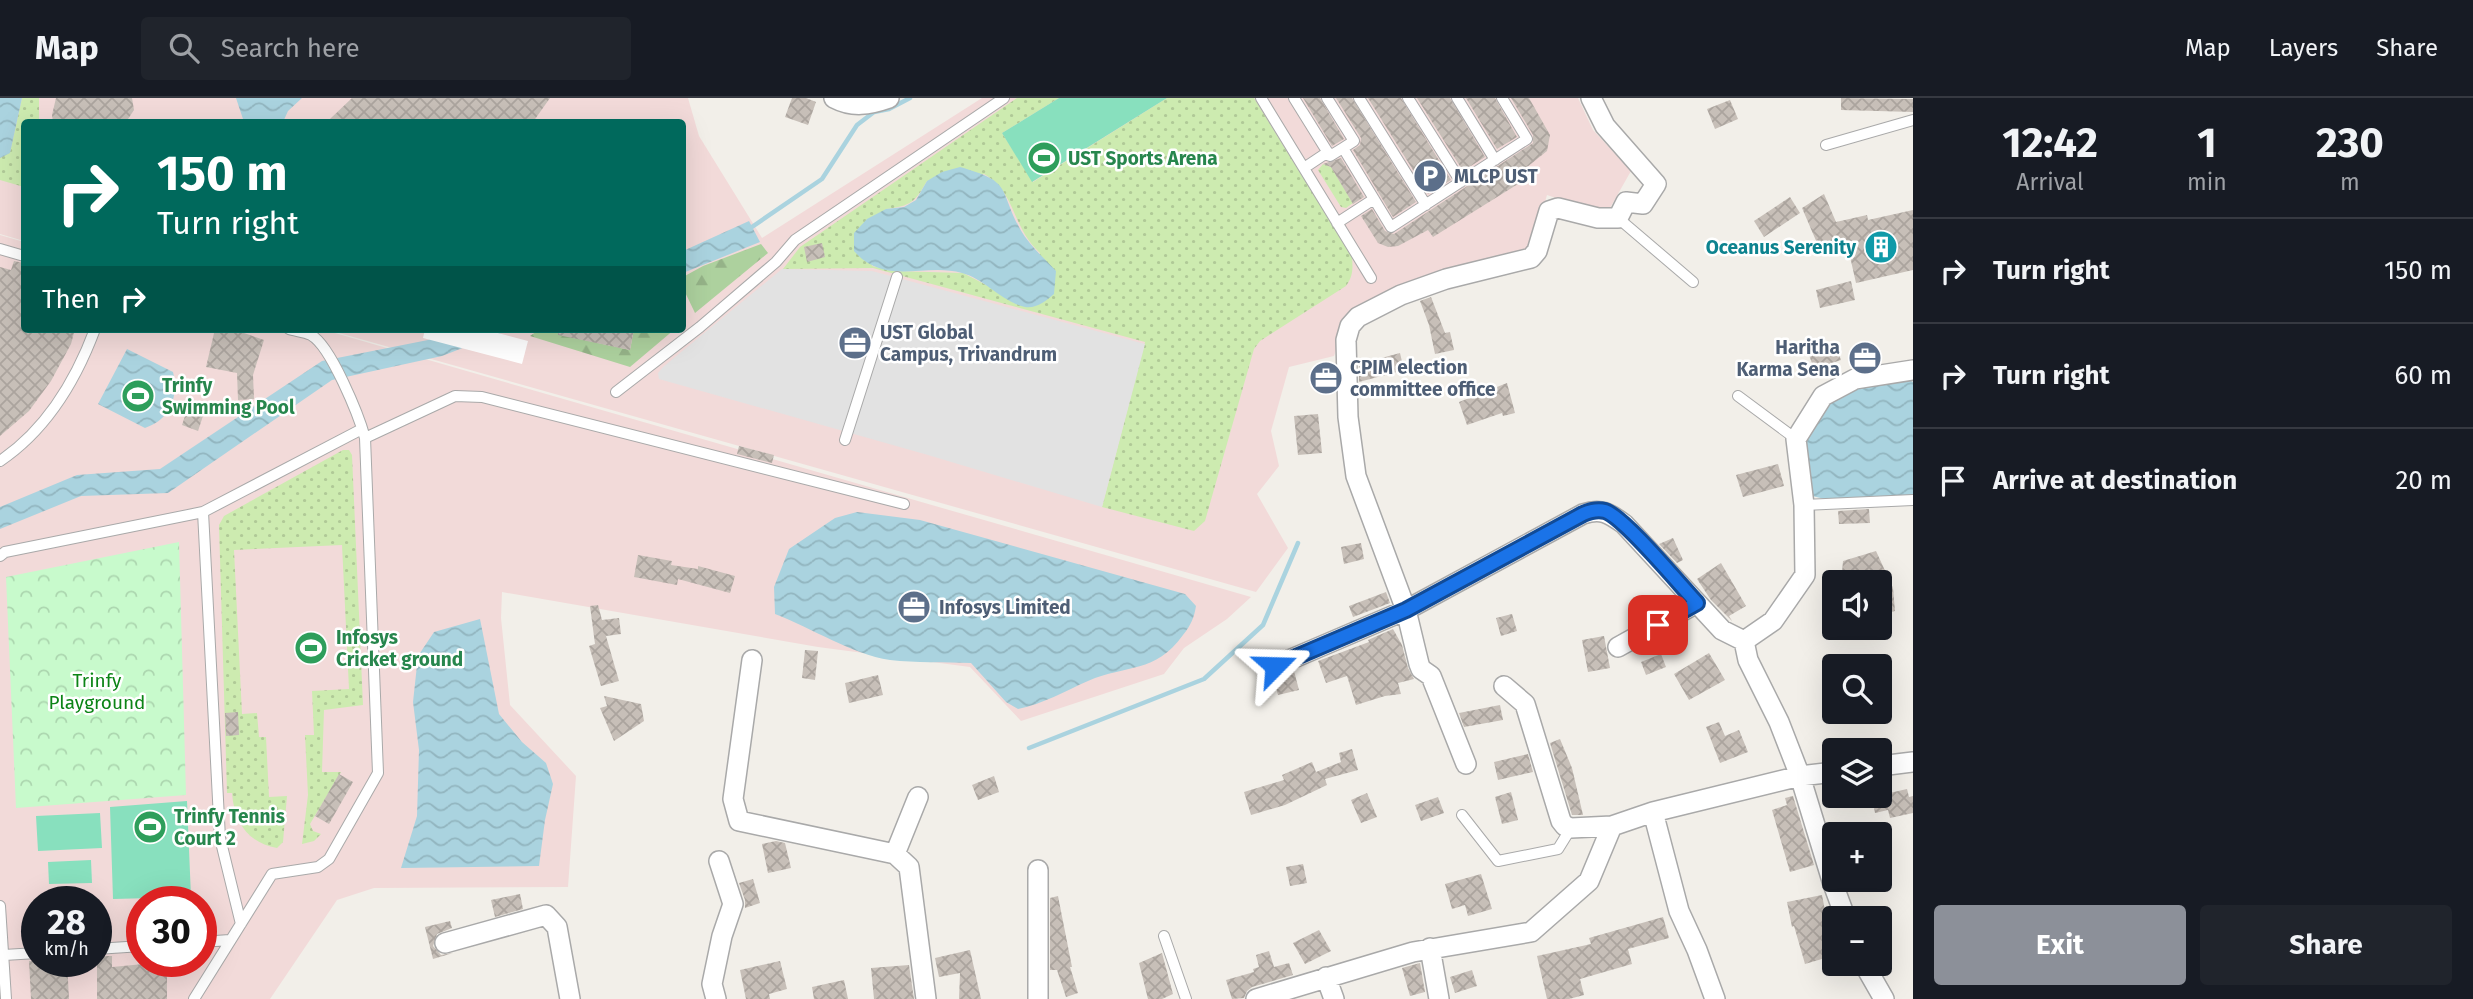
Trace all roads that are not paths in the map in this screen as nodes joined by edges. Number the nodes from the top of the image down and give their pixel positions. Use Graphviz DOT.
graph roads {
  1 [pos="834,98"];
  2 [pos="889,98"];
  3 [pos="1004,98"];
  4 [pos="1261,98"];
  5 [pos="1294,98"];
  6 [pos="1327,98"];
  7 [pos="1359,98"];
  8 [pos="1408,98"];
  9 [pos="1457,98"];
  10 [pos="1502,98"];
  11 [pos="1591,98"];
  12 [pos="1913,120"];
  13 [pos="1826,145"];
  14 [pos="1343,148"];
  15 [pos="1328,152"];
  16 [pos="1495,160"];
  17 [pos="1304,168"];
  18 [pos="1461,182"];
  19 [pos="1374,199"];
  20 [pos="1426,205"];
  21 [pos="1618,218"];
  22 [pos="1337,223"];
  23 [pos="0,249"];
  24 [pos="21,255"];
  25 [pos="897,277"];
  26 [pos="1370,278"];
  27 [pos="1693,282"];
  28 [pos="94,333"];
  29 [pos="304,333"];
  30 [pos="1913,370"];
  31 [pos="616,392"];
  32 [pos="1738,396"];
  33 [pos="364,433"];
  34 [pos="1796,439"];
  35 [pos="845,440"];
  36 [pos="0,461"];
  37 [pos="1913,500"];
  38 [pos="904,504"];
  39 [pos="1804,505"];
  40 [pos="202,512"];
  41 [pos="0,556"];
  42 [pos="1697,603"];
  43 [pos="1406,610"];
  44 [pos="1744,641"];
  45 [pos="1618,647"];
  46 [pos="752,660"];
  47 [pos="1275,666"];
  48 [pos="1504,686"];
  49 [pos="1913,762"];
  50 [pos="1466,764"];
  51 [pos="1892,765"];
  52 [pos="1822,773"];
  53 [pos="1800,776"];
  54 [pos="918,797"];
  55 [pos="1653,812"];
  56 [pos="1462,816"];
  57 [pos="1612,826"];
  58 [pos="1571,828"];
  59 [pos="895,854"];
  60 [pos="719,861"];
  61 [pos="1038,870"];
  62 [pos="0,906"];
  63 [pos="1841,906"];
  64 [pos="241,924"];
  65 [pos="1164,936"];
  66 [pos="230,940"];
  67 [pos="217,941"];
  68 [pos="445,943"];
  69 [pos="1430,948"];
  70 [pos="21,954"];
  71 [pos="4,955"];
  72 [pos="1871,976"];
  73 [pos="1326,977"];
  74 [pos="6,999"];
  75 [pos="194,999"];
  76 [pos="570,999"];
  77 [pos="716,999"];
  78 [pos="926,999"];
  79 [pos="1038,999"];
  80 [pos="1186,999"];
  81 [pos="1256,999"];
  82 [pos="1334,999"];
  83 [pos="1439,999"];
  84 [pos="1714,999"];
  85 [pos="1884,999"];
  1 -- 2 [label="street"];
  3 -- 31 [label="lane"];
  4 -- 17 [label="lane"];
  5 -- 15 [label="lane"];
  6 -- 14 [label="lane"];
  7 -- 20 [label="lane"];
  8 -- 18 [label="lane"];
  9 -- 16 [label="lane"];
  10 -- 16 [label="lane"];
  11 -- 21 [label="street"];
  12 -- 13 [label="lane"];
  14 -- 15 [label="lane"];
  14 -- 19 [label="lane"];
  15 -- 17 [label="lane"];
  16 -- 18 [label="lane"];
  17 -- 22 [label="lane"];
  18 -- 20 [label="lane"];
  19 -- 20 [label="lane"];
  19 -- 22 [label="lane"];
  21 -- 27 [label="lane"];
  21 -- 43 [label="street"];
  22 -- 26 [label="lane"];
  23 -- 24 [label="lane"];
  25 -- 35 [label="lane"];
  28 -- 36 [label="lane"];
  29 -- 33 [label="lane"];
  30 -- 34 [label="street"];
  32 -- 34 [label="lane"];
  33 -- 38 [label="lane"];
  33 -- 40 [label="lane"];
  33 -- 64 [label="lane"];
  34 -- 39 [label="street"];
  37 -- 39 [label="lane"];
  39 -- 44 [label="street"];
  40 -- 41 [label="lane"];
  40 -- 64 [label="lane"];
  42 -- 43 [label="street"];
  42 -- 44 [label="street"];
  42 -- 45 [label="street"];
  43 -- 47 [label="street"];
  43 -- 50 [label="street"];
  44 -- 53 [label="street"];
  46 -- 59 [label="street"];
  48 -- 58 [label="street"];
  49 -- 51 [label="street"];
  52 -- 53 [label="street"];
  53 -- 55 [label="street"];
  53 -- 63 [label="street"];
  54 -- 59 [label="street"];
  55 -- 57 [label="street"];
  55 -- 84 [label="street"];
  56 -- 58 [label="lane"];
  57 -- 58 [label="street"];
  57 -- 69 [label="street"];
  59 -- 78 [label="street"];
  60 -- 77 [label="street"];
  61 -- 79 [label="street"];
  62 -- 71 [label="lane"];
  64 -- 66 [label="lane"];
  65 -- 80 [label="lane"];
  66 -- 67 [label="lane"];
  66 -- 75 [label="lane"];
  68 -- 76 [label="street"];
  69 -- 73 [label="street"];
  69 -- 83 [label="street"];
  70 -- 71 [label="lane"];
  71 -- 74 [label="lane"];
  72 -- 85 [label="street"];
  73 -- 81 [label="street"];
  73 -- 82 [label="street"];
}
